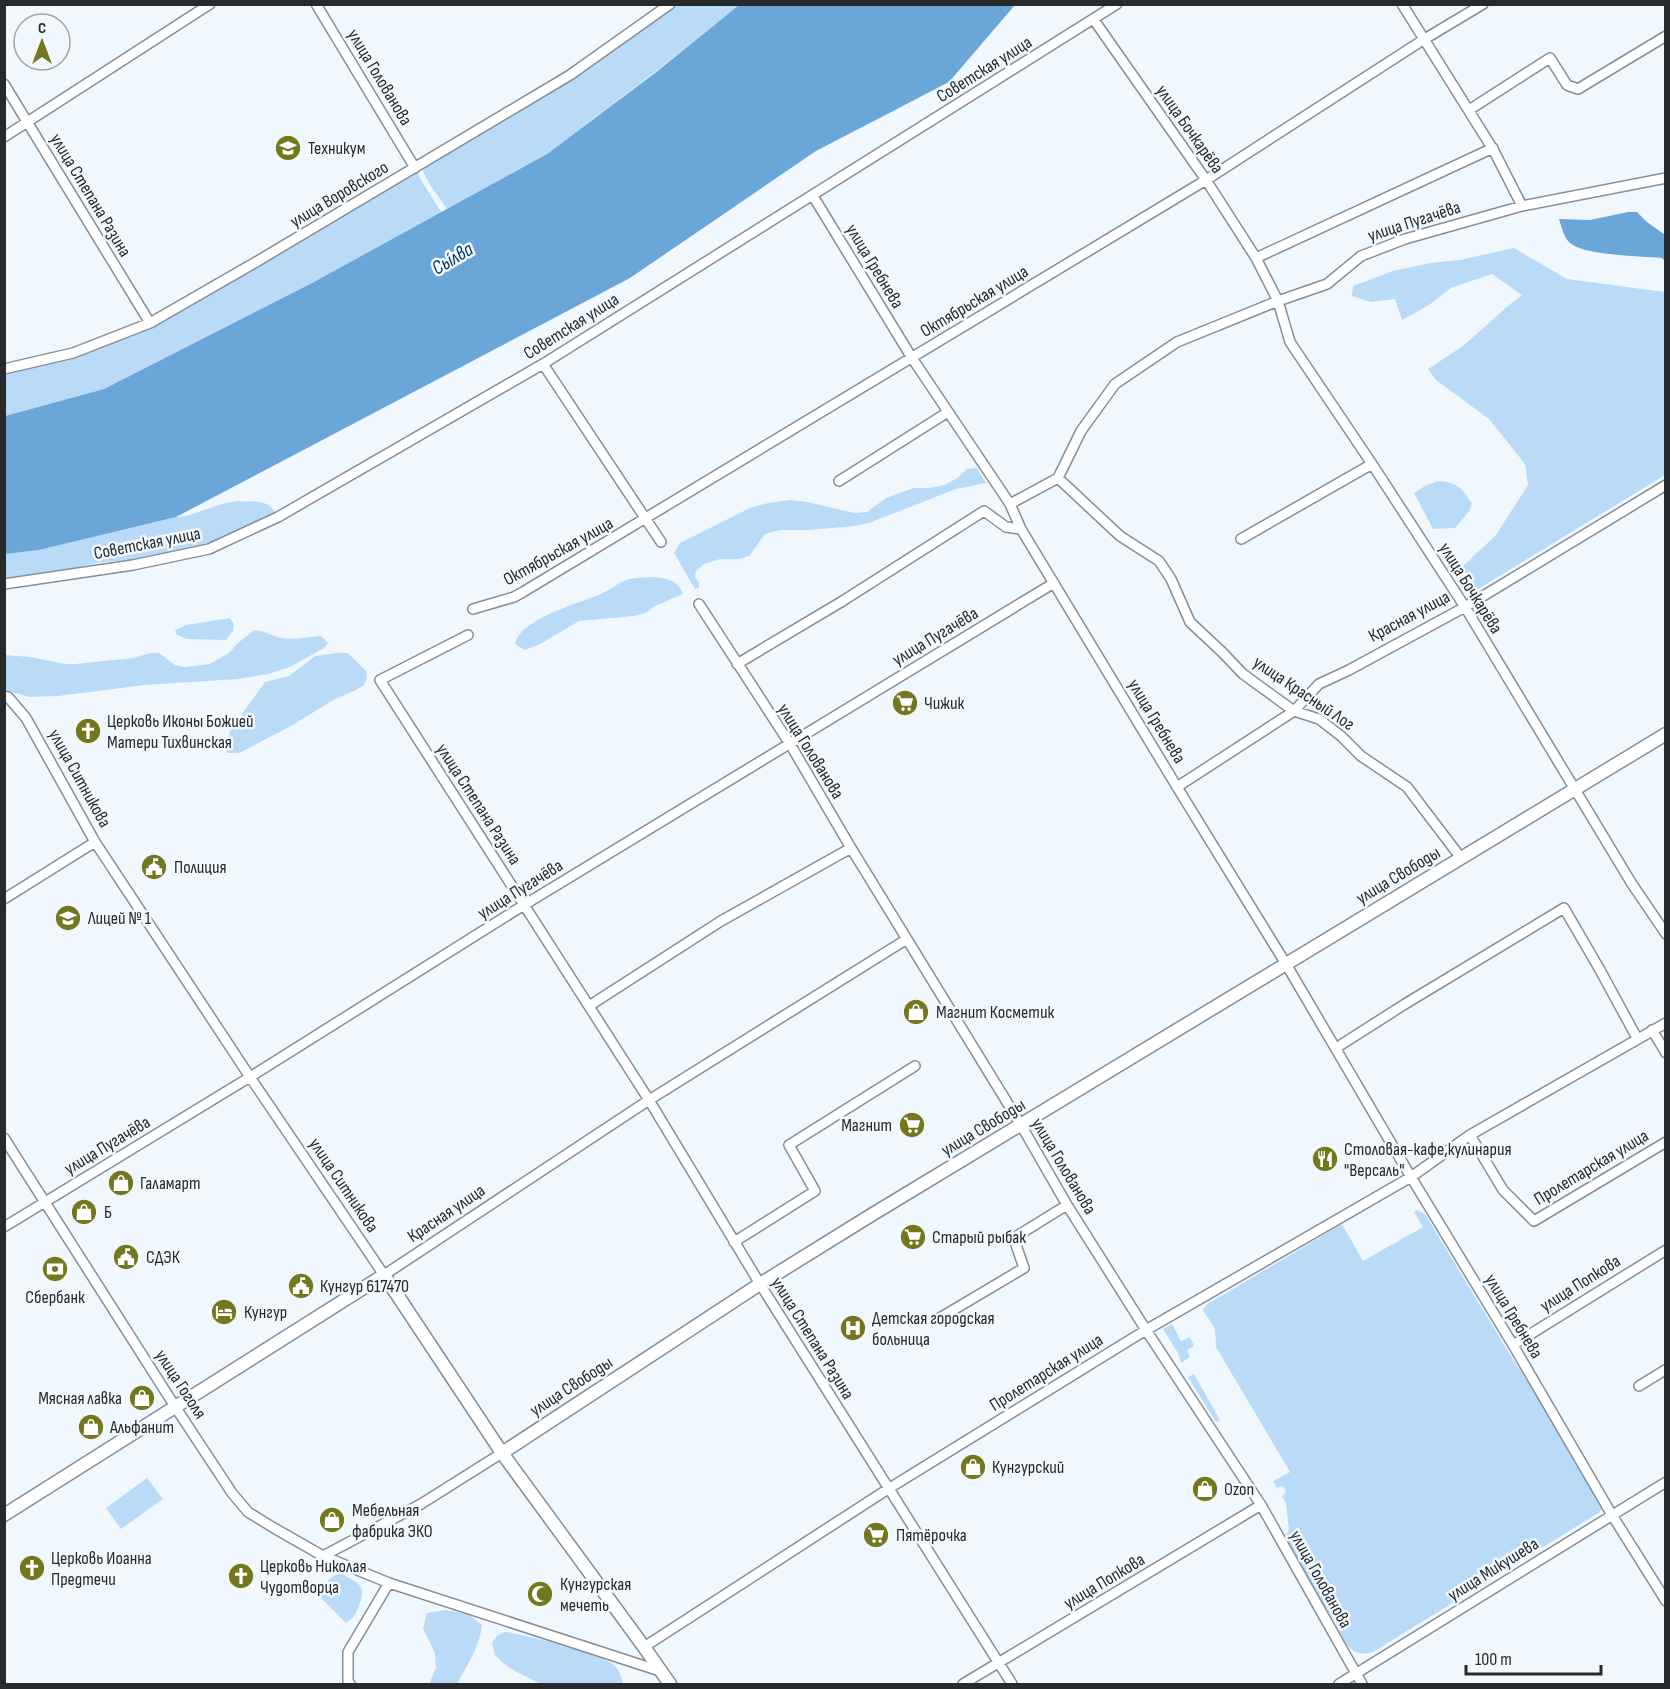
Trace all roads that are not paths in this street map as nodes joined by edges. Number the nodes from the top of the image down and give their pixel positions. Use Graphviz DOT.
graph roads {
  1 [pos="210,4"];
  2 [pos="316,4"];
  3 [pos="670,4"];
  4 [pos="1117,4"];
  5 [pos="1402,4"];
  6 [pos="1483,4"];
  7 [pos="1094,20"];
  8 [pos="1665,36"];
  9 [pos="1423,40"];
  10 [pos="4,84"];
  11 [pos="1469,110"];
  12 [pos="28,123"];
  13 [pos="4,137"];
  14 [pos="1493,148"];
  15 [pos="415,168"];
  16 [pos="1665,178"];
  17 [pos="1206,180"];
  18 [pos="813,196"];
  19 [pos="1522,206"];
  20 [pos="1256,258"];
  21 [pos="1278,301"];
  22 [pos="150,323"];
  23 [pos="912,358"];
  24 [pos="543,364"];
  25 [pos="4,369"];
  26 [pos="948,412"];
  27 [pos="1372,464"];
  28 [pos="1058,478"];
  29 [pos="839,481"];
  30 [pos="1665,485"];
  31 [pos="1010,504"];
  32 [pos="646,519"];
  33 [pos="1021,529"];
  34 [pos="1241,539"];
  35 [pos="661,542"];
  36 [pos="1054,583"];
  37 [pos="4,584"];
  38 [pos="699,604"];
  39 [pos="1465,607"];
  40 [pos="473,609"];
  41 [pos="468,634"];
  42 [pos="737,664"];
  43 [pos="4,696"];
  44 [pos="1294,711"];
  45 [pos="1665,734"];
  46 [pos="790,744"];
  47 [pos="1177,787"];
  48 [pos="1575,789"];
  49 [pos="95,842"];
  50 [pos="851,848"];
  51 [pos="1461,858"];
  52 [pos="4,899"];
  53 [pos="525,904"];
  54 [pos="1665,934"];
  55 [pos="907,939"];
  56 [pos="1286,964"];
  57 [pos="589,1006"];
  58 [pos="1665,1023"];
  59 [pos="1652,1030"];
  60 [pos="1637,1038"];
  61 [pos="1336,1048"];
  62 [pos="1665,1053"];
  63 [pos="915,1066"];
  64 [pos="249,1077"];
  65 [pos="649,1100"];
  66 [pos="1021,1125"];
  67 [pos="1470,1135"];
  68 [pos="4,1138"];
  69 [pos="1665,1142"];
  70 [pos="1411,1177"];
  71 [pos="45,1203"];
  72 [pos="1067,1205"];
  73 [pos="4,1227"];
  74 [pos="734,1242"];
  75 [pos="1665,1250"];
  76 [pos="384,1275"];
  77 [pos="760,1284"];
  78 [pos="938,1319"];
  79 [pos="1146,1330"];
  80 [pos="1513,1345"];
  81 [pos="1665,1370"];
  82 [pos="1639,1386"];
  83 [pos="176,1408"];
  84 [pos="502,1453"];
  85 [pos="1665,1482"];
  86 [pos="888,1489"];
  87 [pos="1261,1505"];
  88 [pos="4,1515"];
  89 [pos="1612,1515"];
  90 [pos="323,1556"];
  91 [pos="389,1583"];
  92 [pos="1665,1601"];
  93 [pos="644,1647"];
  94 [pos="999,1664"];
  95 [pos="660,1671"];
  96 [pos="1355,1673"];
  97 [pos="350,1684"];
  98 [pos="670,1684"];
  99 [pos="963,1684"];
  100 [pos="1012,1684"];
  101 [pos="1339,1684"];
  102 [pos="1362,1684"];
  1 -- 12 [label="street"];
  2 -- 15 [label="street, улица Голованова"];
  3 -- 15 [label="street, улица Воровского"];
  4 -- 7 [label="street, Советская улица"];
  5 -- 9 [label="street"];
  6 -- 9 [label="street, Октябрьская улица"];
  7 -- 17 [label="street, улица Бочкарёва"];
  7 -- 18 [label="street, Советская улица"];
  8 -- 11 [label="street"];
  9 -- 11 [label="street"];
  9 -- 17 [label="street, Октябрьская улица"];
  10 -- 12 [label="street, улица Степана Разина"];
  11 -- 14 [label="street"];
  12 -- 13 [label="street"];
  12 -- 22 [label="street, улица Степана Разина"];
  14 -- 19 [label="street"];
  14 -- 20 [label="street"];
  15 -- 22 [label="street, улица Воровского"];
  16 -- 19 [label="street, улица Пугачёва"];
  17 -- 20 [label="street, улица Бочкарёва"];
  17 -- 23 [label="street, Октябрьская улица"];
  18 -- 23 [label="street, улица Гребнева"];
  18 -- 24 [label="street, Советская улица"];
  19 -- 21 [label="street, улица Пугачёва"];
  20 -- 21 [label="street, улица Бочкарёва"];
  21 -- 27 [label="street, улица Бочкарёва"];
  21 -- 28 [label="street, улица Пугачёва"];
  22 -- 25 [label="street, улица Воровского"];
  23 -- 26 [label="street, улица Гребнева"];
  23 -- 32 [label="street, Октябрьская улица"];
  24 -- 32 [label="street"];
  24 -- 37 [label="street, Советская улица"];
  26 -- 29 [label="street"];
  26 -- 31 [label="street, улица Гребнева"];
  27 -- 34 [label="street"];
  27 -- 39 [label="street, улица Бочкарёва"];
  28 -- 31 [label="street"];
  28 -- 44 [label="street, улица Красный Лог"];
  30 -- 39 [label="street, Красная улица"];
  31 -- 33 [label="street, улица Гребнева"];
  32 -- 35 [label="street"];
  32 -- 40 [label="street, Октябрьская улица"];
  33 -- 36 [label="street, улица Гребнева"];
  33 -- 42 [label="street"];
  36 -- 46 [label="street, улица Пугачёва"];
  36 -- 47 [label="street, улица Гребнева"];
  38 -- 42 [label="street, улица Голованова"];
  39 -- 44 [label="street, Красная улица"];
  39 -- 48 [label="street, улица Бочкарёва"];
  41 -- 53 [label="street, улица Степана Разина"];
  42 -- 46 [label="street, улица Голованова"];
  43 -- 49 [label="street, улица Ситникова"];
  44 -- 47 [label="street, Красная улица"];
  44 -- 51 [label="street, улица Красный Лог"];
  45 -- 48 [label="main road, улица Свободы"];
  46 -- 50 [label="street, улица Голованова"];
  46 -- 53 [label="street, улица Пугачёва"];
  47 -- 56 [label="street, улица Гребнева"];
  48 -- 51 [label="main road, улица Свободы"];
  48 -- 54 [label="street, улица Бочкарёва"];
  49 -- 52 [label="street"];
  49 -- 64 [label="street, улица Ситникова"];
  50 -- 55 [label="street, улица Голованова"];
  50 -- 57 [label="street"];
  51 -- 56 [label="main road, улица Свободы"];
  53 -- 57 [label="street, улица Степана Разина"];
  53 -- 64 [label="street, улица Пугачёва"];
  55 -- 65 [label="street, Красная улица"];
  55 -- 66 [label="street, улица Голованова"];
  56 -- 61 [label="street, улица Гребнева"];
  56 -- 66 [label="main road, улица Свободы"];
  57 -- 65 [label="street, улица Степана Разина"];
  58 -- 59 [label="street, Пролетарская улица"];
  59 -- 60 [label="street, Пролетарская улица"];
  59 -- 62 [label="street"];
  60 -- 61 [label="street"];
  60 -- 67 [label="street, Пролетарская улица"];
  61 -- 70 [label="street, улица Гребнева"];
  63 -- 74 [label="street"];
  64 -- 71 [label="street, улица Пугачёва"];
  64 -- 76 [label="street, улица Ситникова"];
  65 -- 74 [label="street, улица Степана Разина"];
  65 -- 76 [label="street, Красная улица"];
  66 -- 72 [label="street, улица Голованова"];
  66 -- 77 [label="main road, улица Свободы"];
  67 -- 69 [label="street, Пролетарская улица"];
  67 -- 70 [label="street, Пролетарская улица"];
  68 -- 71 [label="street, улица Гоголя"];
  70 -- 79 [label="street, Пролетарская улица"];
  70 -- 80 [label="street, улица Гребнева"];
  71 -- 73 [label="street, улица Пугачёва"];
  71 -- 83 [label="street, улица Гоголя"];
  72 -- 78 [label="street"];
  72 -- 79 [label="street, улица Голованова"];
  74 -- 77 [label="street, улица Степана Разина"];
  75 -- 80 [label="street, улица Попкова"];
  76 -- 83 [label="main road, Красная улица"];
  76 -- 84 [label="main road, улица Ситникова"];
  77 -- 84 [label="main road, улица Свободы"];
  77 -- 86 [label="street, улица Степана Разина"];
  79 -- 86 [label="street, Пролетарская улица"];
  79 -- 87 [label="street, улица Голованова"];
  80 -- 89 [label="street, улица Гребнева"];
  81 -- 82 [label="street"];
  83 -- 88 [label="main road, Красная улица"];
  83 -- 90 [label="street, улица Гоголя"];
  84 -- 90 [label="street, улица Свободы"];
  84 -- 93 [label="main road, улица Ситникова"];
  85 -- 89 [label="street, улица Микушева"];
  86 -- 93 [label="street, Пролетарская улица"];
  86 -- 94 [label="street, улица Степана Разина"];
  87 -- 94 [label="street, улица Попкова"];
  87 -- 96 [label="street, улица Голованова"];
  89 -- 92 [label="street, улица Гребнева"];
  89 -- 96 [label="street, улица Микушева"];
  90 -- 91 [label="street, улица Гоголя"];
  91 -- 95 [label="street, улица Гоголя"];
  91 -- 97 [label="street"];
  93 -- 95 [label="main road, улица Ситникова"];
  94 -- 99 [label="street, улица Попкова"];
  94 -- 100 [label="street, улица Степана Разина"];
  95 -- 98 [label="main road, улица Ситникова"];
  96 -- 101 [label="street, улица Микушева"];
  96 -- 102 [label="street, улица Голованова"];
}
